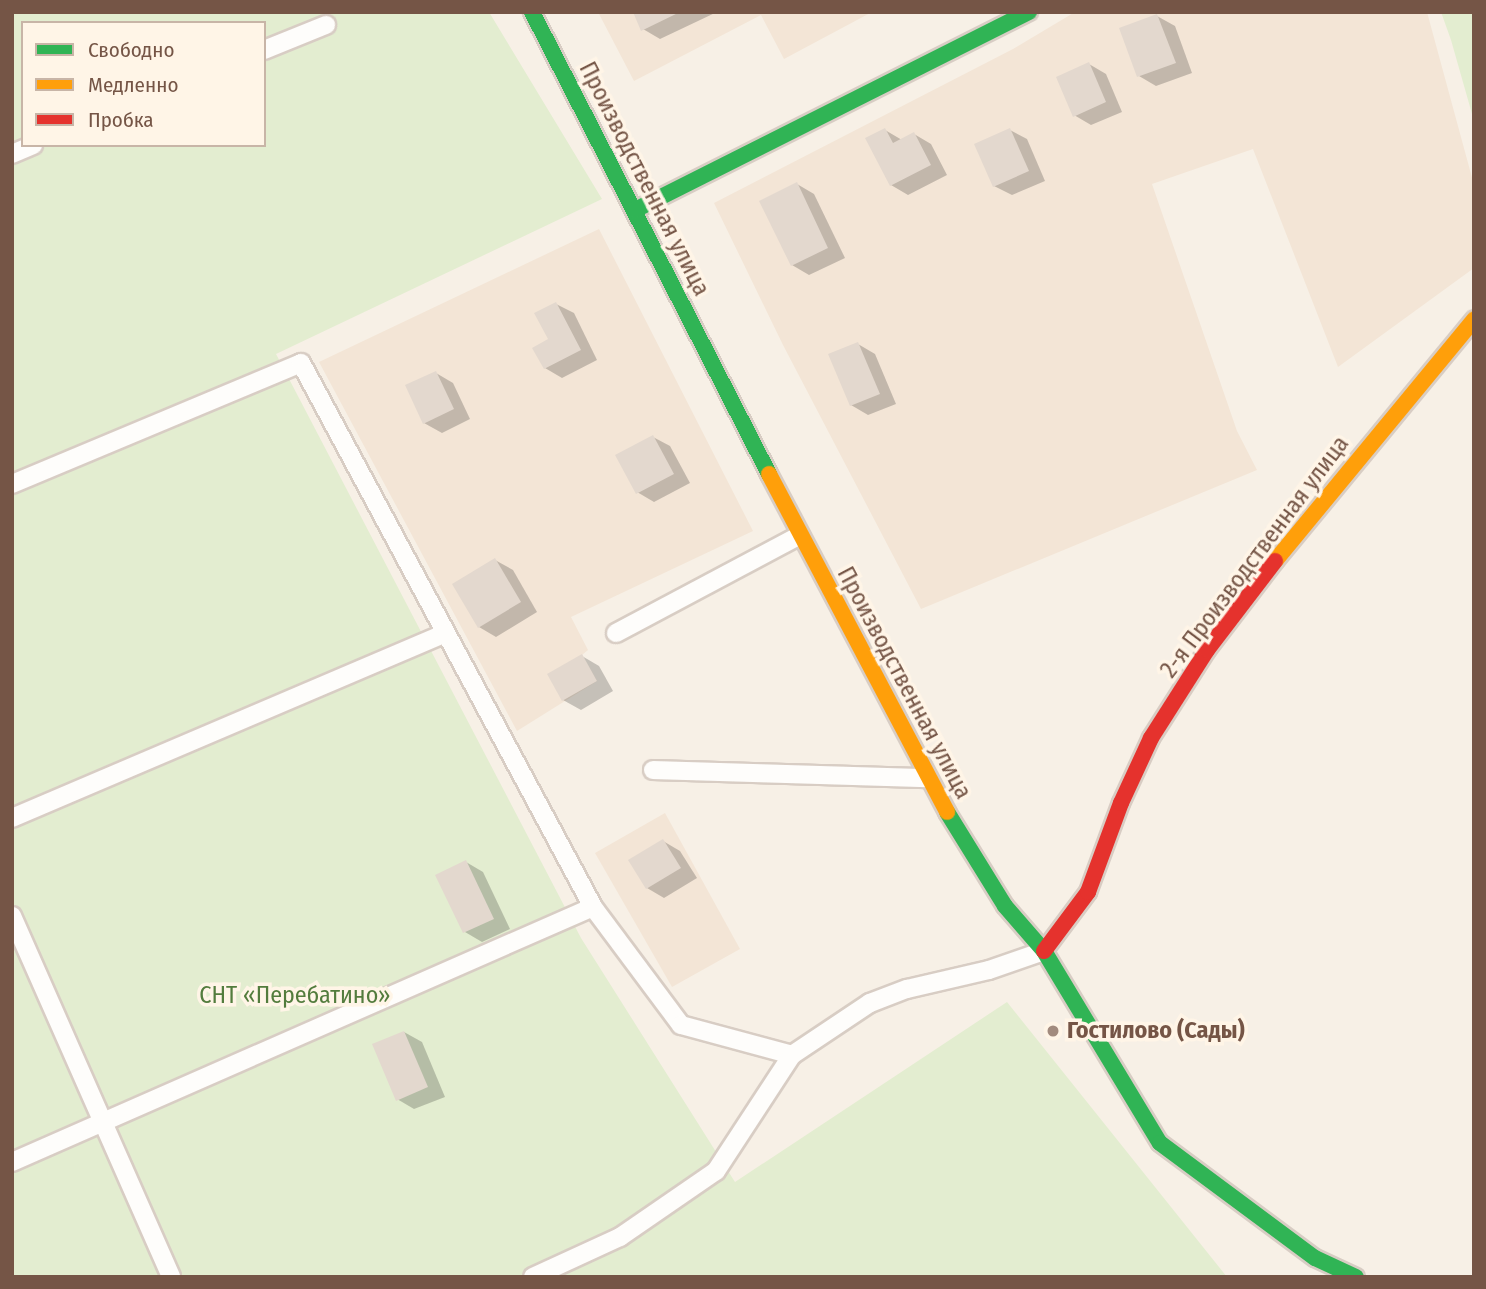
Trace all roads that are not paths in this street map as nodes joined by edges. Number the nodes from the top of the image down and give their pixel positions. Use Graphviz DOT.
graph roads {
  1 [pos="532,12"];
  2 [pos="1029,12"];
  3 [pos="326,25"];
  4 [pos="266,49"];
  5 [pos="635,210"];
  6 [pos="1474,320"];
  7 [pos="12,484"];
  8 [pos="800,535"];
  9 [pos="445,633"];
  10 [pos="615,633"];
  11 [pos="653,770"];
  12 [pos="928,778"];
  13 [pos="12,818"];
  14 [pos="593,907"];
  15 [pos="12,916"];
  16 [pos="1044,951"];
  17 [pos="792,1055"];
  18 [pos="103,1122"];
  19 [pos="12,1161"];
  20 [pos="171,1277"];
  21 [pos="533,1277"];
  22 [pos="1356,1277"];
  1 -- 5 [label="street, Производственная улица"];
  2 -- 5 [label="street"];
  3 -- 4 [label="lane"];
  5 -- 8 [label="street, Производственная улица"];
  6 -- 16 [label="street, 2-я Производственная улица"];
  7 -- 9 [label="lane"];
  8 -- 10 [label="lane"];
  8 -- 12 [label="street, Производственная улица"];
  9 -- 13 [label="lane"];
  9 -- 14 [label="lane"];
  11 -- 12 [label="lane"];
  12 -- 16 [label="street, Производственная улица"];
  14 -- 17 [label="lane"];
  14 -- 18 [label="lane"];
  15 -- 18 [label="lane"];
  16 -- 17 [label="lane"];
  16 -- 22 [label="street, Производственная улица"];
  17 -- 21 [label="lane"];
  18 -- 19 [label="lane"];
  18 -- 20 [label="lane"];
}
